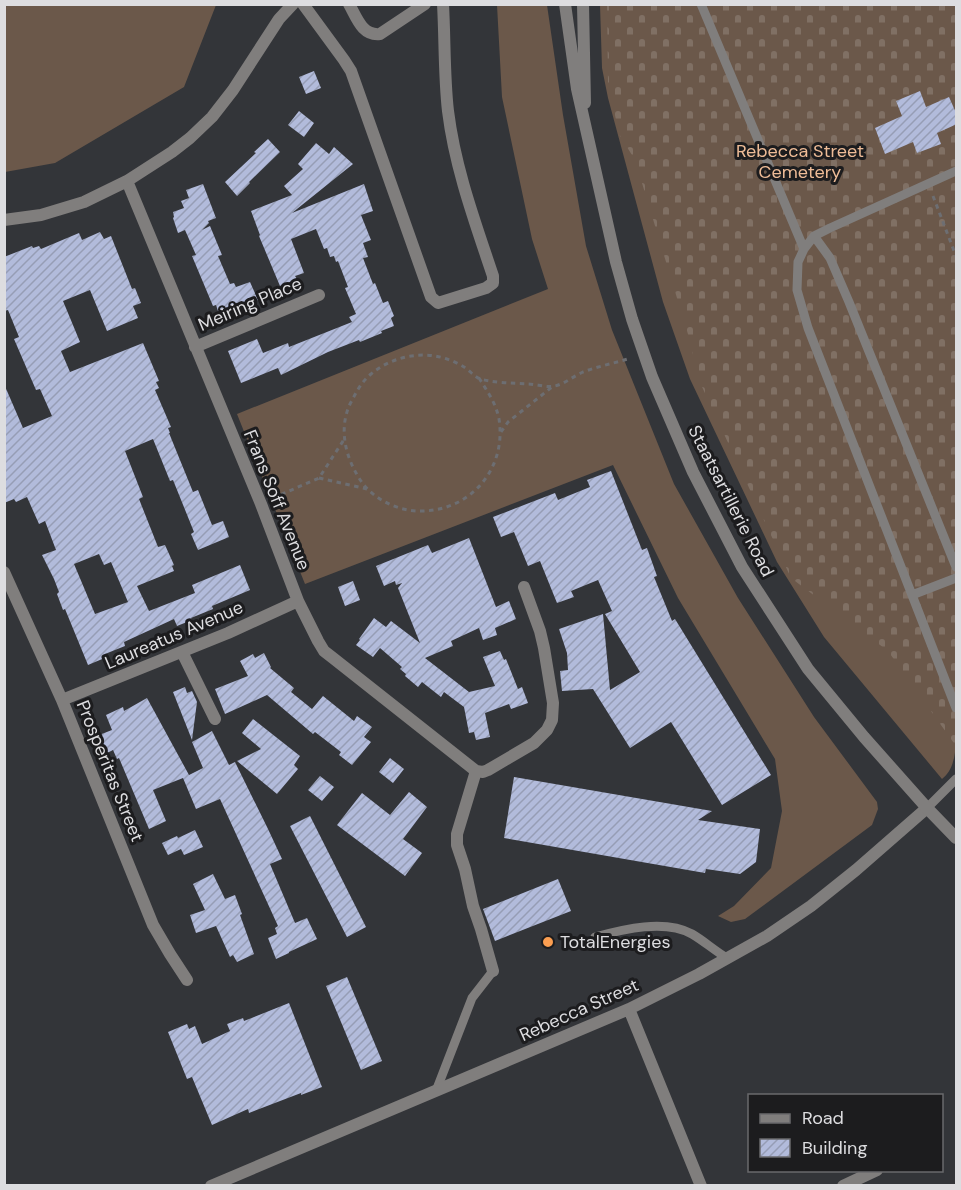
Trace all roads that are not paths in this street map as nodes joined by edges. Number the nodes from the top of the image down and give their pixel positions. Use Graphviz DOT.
graph roads {
  1 [pos="293,4"];
  2 [pos="303,4"];
  3 [pos="349,4"];
  4 [pos="425,4"];
  5 [pos="443,4"];
  6 [pos="565,4"];
  7 [pos="583,4"];
  8 [pos="701,4"];
  9 [pos="585,123"];
  10 [pos="957,171"];
  11 [pos="127,181"];
  12 [pos="4,220"];
  13 [pos="814,236"];
  14 [pos="804,249"];
  15 [pos="319,295"];
  16 [pos="195,347"];
  17 [pos="957,567"];
  18 [pos="4,572"];
  19 [pos="957,578"];
  20 [pos="524,587"];
  21 [pos="912,595"];
  22 [pos="298,601"];
  23 [pos="182,652"];
  24 [pos="63,700"];
  25 [pos="957,708"];
  26 [pos="215,719"];
  27 [pos="476,771"];
  28 [pos="957,779"];
  29 [pos="927,808"];
  30 [pos="957,838"];
  31 [pos="595,937"];
  32 [pos="727,958"];
  33 [pos="493,971"];
  34 [pos="187,980"];
  35 [pos="629,1009"];
  36 [pos="436,1090"];
  37 [pos="872,1172"];
  38 [pos="211,1185"];
  39 [pos="701,1185"];
  40 [pos="843,1185"];
  1 -- 11 [label="street"];
  2 -- 5 [label="street"];
  3 -- 4 [label="street"];
  6 -- 9 [label="street, Staatsartillerie Road"];
  7 -- 9 [label="street, Staatsartillerie Road"];
  8 -- 14 [label="lane"];
  9 -- 29 [label="street, Staatsartillerie Road"];
  10 -- 13 [label="lane"];
  11 -- 12 [label="street"];
  11 -- 16 [label="street, Frans Soff Avenue"];
  13 -- 14 [label="lane"];
  13 -- 17 [label="lane"];
  14 -- 21 [label="lane"];
  15 -- 16 [label="street, Meiring Place"];
  16 -- 22 [label="street, Frans Soff Avenue"];
  18 -- 24 [label="street, Prosperitas Street"];
  19 -- 21 [label="lane"];
  20 -- 27 [label="street"];
  21 -- 25 [label="lane"];
  22 -- 23 [label="street, Laureatus Avenue"];
  22 -- 27 [label="street, Frans Soff Avenue"];
  23 -- 24 [label="street, Laureatus Avenue"];
  23 -- 26 [label="street"];
  24 -- 34 [label="street, Prosperitas Street"];
  27 -- 33 [label="street"];
  28 -- 29 [label="lane"];
  29 -- 30 [label="street, Staatsartillerie Road"];
  29 -- 32 [label="street, Rebecca Street"];
  31 -- 32 [label="lane"];
  32 -- 35 [label="street, Rebecca Street"];
  33 -- 36 [label="lane"];
  35 -- 36 [label="street, Rebecca Street"];
  35 -- 39 [label="street"];
  36 -- 38 [label="street, Rebecca Street"];
  37 -- 40 [label="street"];
}
